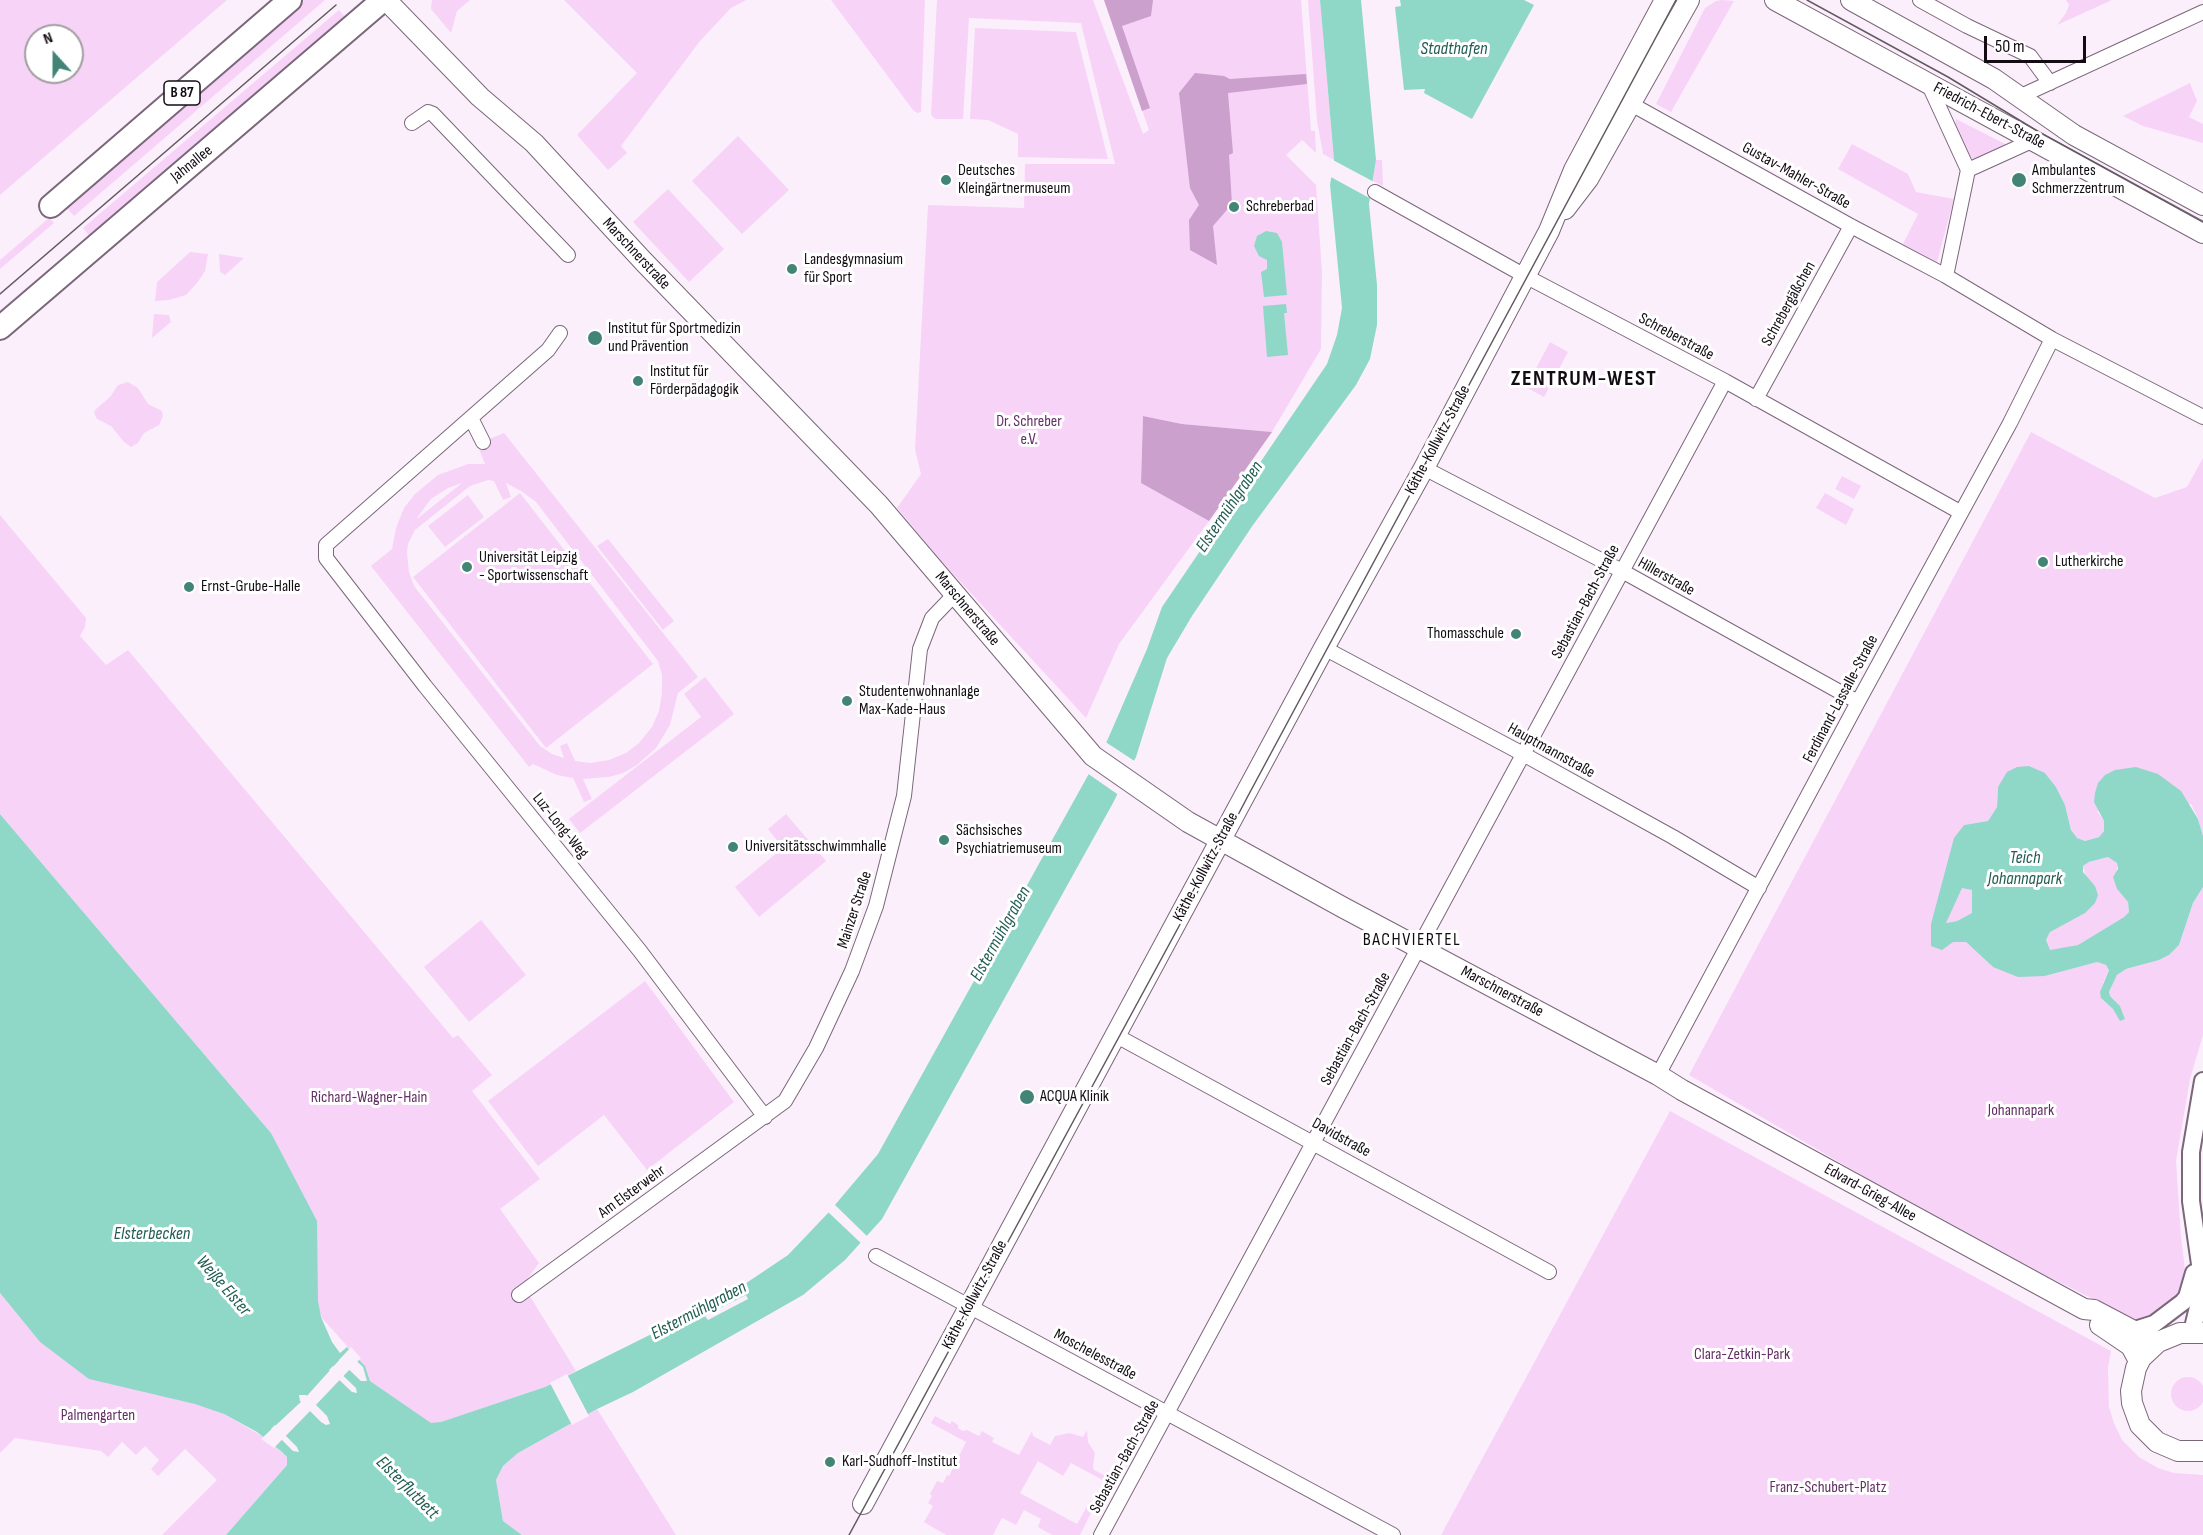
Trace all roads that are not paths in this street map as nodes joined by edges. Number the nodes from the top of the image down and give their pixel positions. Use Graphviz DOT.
graph roads {
  1 [pos="290,0"];
  2 [pos="385,0"];
  3 [pos="1665,0"];
  4 [pos="1689,0"];
  5 [pos="1775,0"];
  6 [pos="1851,0"];
  7 [pos="1920,0"];
  8 [pos="2203,12"];
  9 [pos="1928,83"];
  10 [pos="2050,83"];
  11 [pos="2021,96"];
  12 [pos="1631,104"];
  13 [pos="412,123"];
  14 [pos="2034,140"];
  15 [pos="1968,170"];
  16 [pos="1375,192"];
  17 [pos="2203,205"];
  18 [pos="51,206"];
  19 [pos="1851,226"];
  20 [pos="1549,231"];
  21 [pos="2203,233"];
  22 [pos="568,255"];
  23 [pos="1525,276"];
  24 [pos="1946,276"];
  25 [pos="0,328"];
  26 [pos="560,333"];
  27 [pos="2052,339"];
  28 [pos="1725,381"];
  29 [pos="1756,399"];
  30 [pos="2203,417"];
  31 [pos="471,418"];
  32 [pos="483,442"];
  33 [pos="1424,468"];
  34 [pos="1960,512"];
  35 [pos="1622,571"];
  36 [pos="955,594"];
  37 [pos="1324,648"];
  38 [pos="1858,702"];
  39 [pos="1523,754"];
  40 [pos="1221,840"];
  41 [pos="1759,888"];
  42 [pos="1420,948"];
  43 [pos="1115,1035"];
  44 [pos="1658,1075"];
  45 [pos="2203,1082"];
  46 [pos="765,1117"];
  47 [pos="1313,1141"];
  48 [pos="876,1256"];
  49 [pos="2201,1269"];
  50 [pos="1549,1272"];
  51 [pos="519,1295"];
  52 [pos="968,1307"];
  53 [pos="2084,1309"];
  54 [pos="2135,1330"];
  55 [pos="2198,1332"];
  56 [pos="2158,1342"];
  57 [pos="2139,1361"];
  58 [pos="1168,1412"];
  59 [pos="2203,1451"];
  60 [pos="863,1504"];
  61 [pos="1101,1535"];
  62 [pos="1394,1535"];
  1 -- 18 [label="main road, B 87"];
  2 -- 25 [label="main road, Jahnallee"];
  2 -- 36 [label="main road, Marschnerstraße"];
  3 -- 20 [label="main road, Käthe-Kollwitz-Straße"];
  4 -- 12 [label="main road, Käthe-Kollwitz-Straße"];
  5 -- 9 [label="main road, Friedrich-Ebert-Straße"];
  6 -- 11 [label="main road, Friedrich-Ebert-Straße"];
  7 -- 10 [label="street"];
  8 -- 10 [label="street"];
  9 -- 14 [label="main road, Friedrich-Ebert-Straße"];
  9 -- 15 [label="street"];
  10 -- 11 [label="street"];
  11 -- 17 [label="main road, Friedrich-Ebert-Straße"];
  12 -- 19 [label="street, Gustav-Mahler-Straße"];
  12 -- 20 [label="main road, Käthe-Kollwitz-Straße"];
  13 -- 22 [label="street"];
  14 -- 15 [label="street"];
  14 -- 21 [label="main road, Friedrich-Ebert-Straße"];
  15 -- 24 [label="street"];
  16 -- 23 [label="street, Schreberstraße"];
  19 -- 24 [label="street, Gustav-Mahler-Straße"];
  19 -- 29 [label="street, Schrebergäßchen"];
  20 -- 23 [label="main road, Käthe-Kollwitz-Straße"];
  23 -- 28 [label="street, Schreberstraße"];
  23 -- 33 [label="main road, Käthe-Kollwitz-Straße"];
  24 -- 27 [label="street, Gustav-Mahler-Straße"];
  26 -- 31 [label="street"];
  27 -- 30 [label="street, Gustav-Mahler-Straße"];
  27 -- 34 [label="street, Ferdinand-Lassalle-Straße"];
  28 -- 29 [label="street, Schreberstraße"];
  28 -- 35 [label="street, Sebastian-Bach-Straße"];
  29 -- 34 [label="street, Schreberstraße"];
  31 -- 32 [label="street"];
  31 -- 46 [label="street, Luz-Long-Weg"];
  33 -- 35 [label="street, Hillerstraße"];
  33 -- 37 [label="main road, Käthe-Kollwitz-Straße"];
  34 -- 38 [label="street, Ferdinand-Lassalle-Straße"];
  35 -- 38 [label="street, Hillerstraße"];
  35 -- 39 [label="street, Sebastian-Bach-Straße"];
  36 -- 40 [label="main road, Marschnerstraße"];
  36 -- 46 [label="street, Mainzer Straße"];
  37 -- 39 [label="street, Hauptmannstraße"];
  37 -- 40 [label="main road, Käthe-Kollwitz-Straße"];
  38 -- 41 [label="street, Ferdinand-Lassalle-Straße"];
  39 -- 41 [label="street, Hauptmannstraße"];
  39 -- 42 [label="street, Sebastian-Bach-Straße"];
  40 -- 42 [label="main road, Marschnerstraße"];
  40 -- 43 [label="main road, Käthe-Kollwitz-Straße"];
  41 -- 44 [label="street, Ferdinand-Lassalle-Straße"];
  42 -- 44 [label="main road, Marschnerstraße"];
  42 -- 47 [label="street, Sebastian-Bach-Straße"];
  43 -- 47 [label="street, Davidstraße"];
  43 -- 52 [label="main road, Käthe-Kollwitz-Straße"];
  44 -- 53 [label="main road, Edvard-Grieg-Allee"];
  45 -- 49 [label="street"];
  46 -- 51 [label="street, Am Elsterwehr"];
  47 -- 50 [label="street, Davidstraße"];
  47 -- 58 [label="street, Sebastian-Bach-Straße"];
  48 -- 52 [label="street, Moschelesstraße"];
  49 -- 54 [label="street"];
  49 -- 55 [label="street"];
  52 -- 58 [label="street, Moschelesstraße"];
  52 -- 60 [label="main road, Käthe-Kollwitz-Straße"];
  53 -- 54 [label="main road, Edvard-Grieg-Allee"];
  53 -- 57 [label="main road, Edvard-Grieg-Allee"];
  54 -- 56 [label="main road, Edvard-Grieg-Allee"];
  55 -- 56 [label="main road"];
  56 -- 57 [label="main road"];
  57 -- 59 [label="main road"];
  58 -- 61 [label="street, Sebastian-Bach-Straße"];
  58 -- 62 [label="street, Moschelesstraße"];
}
